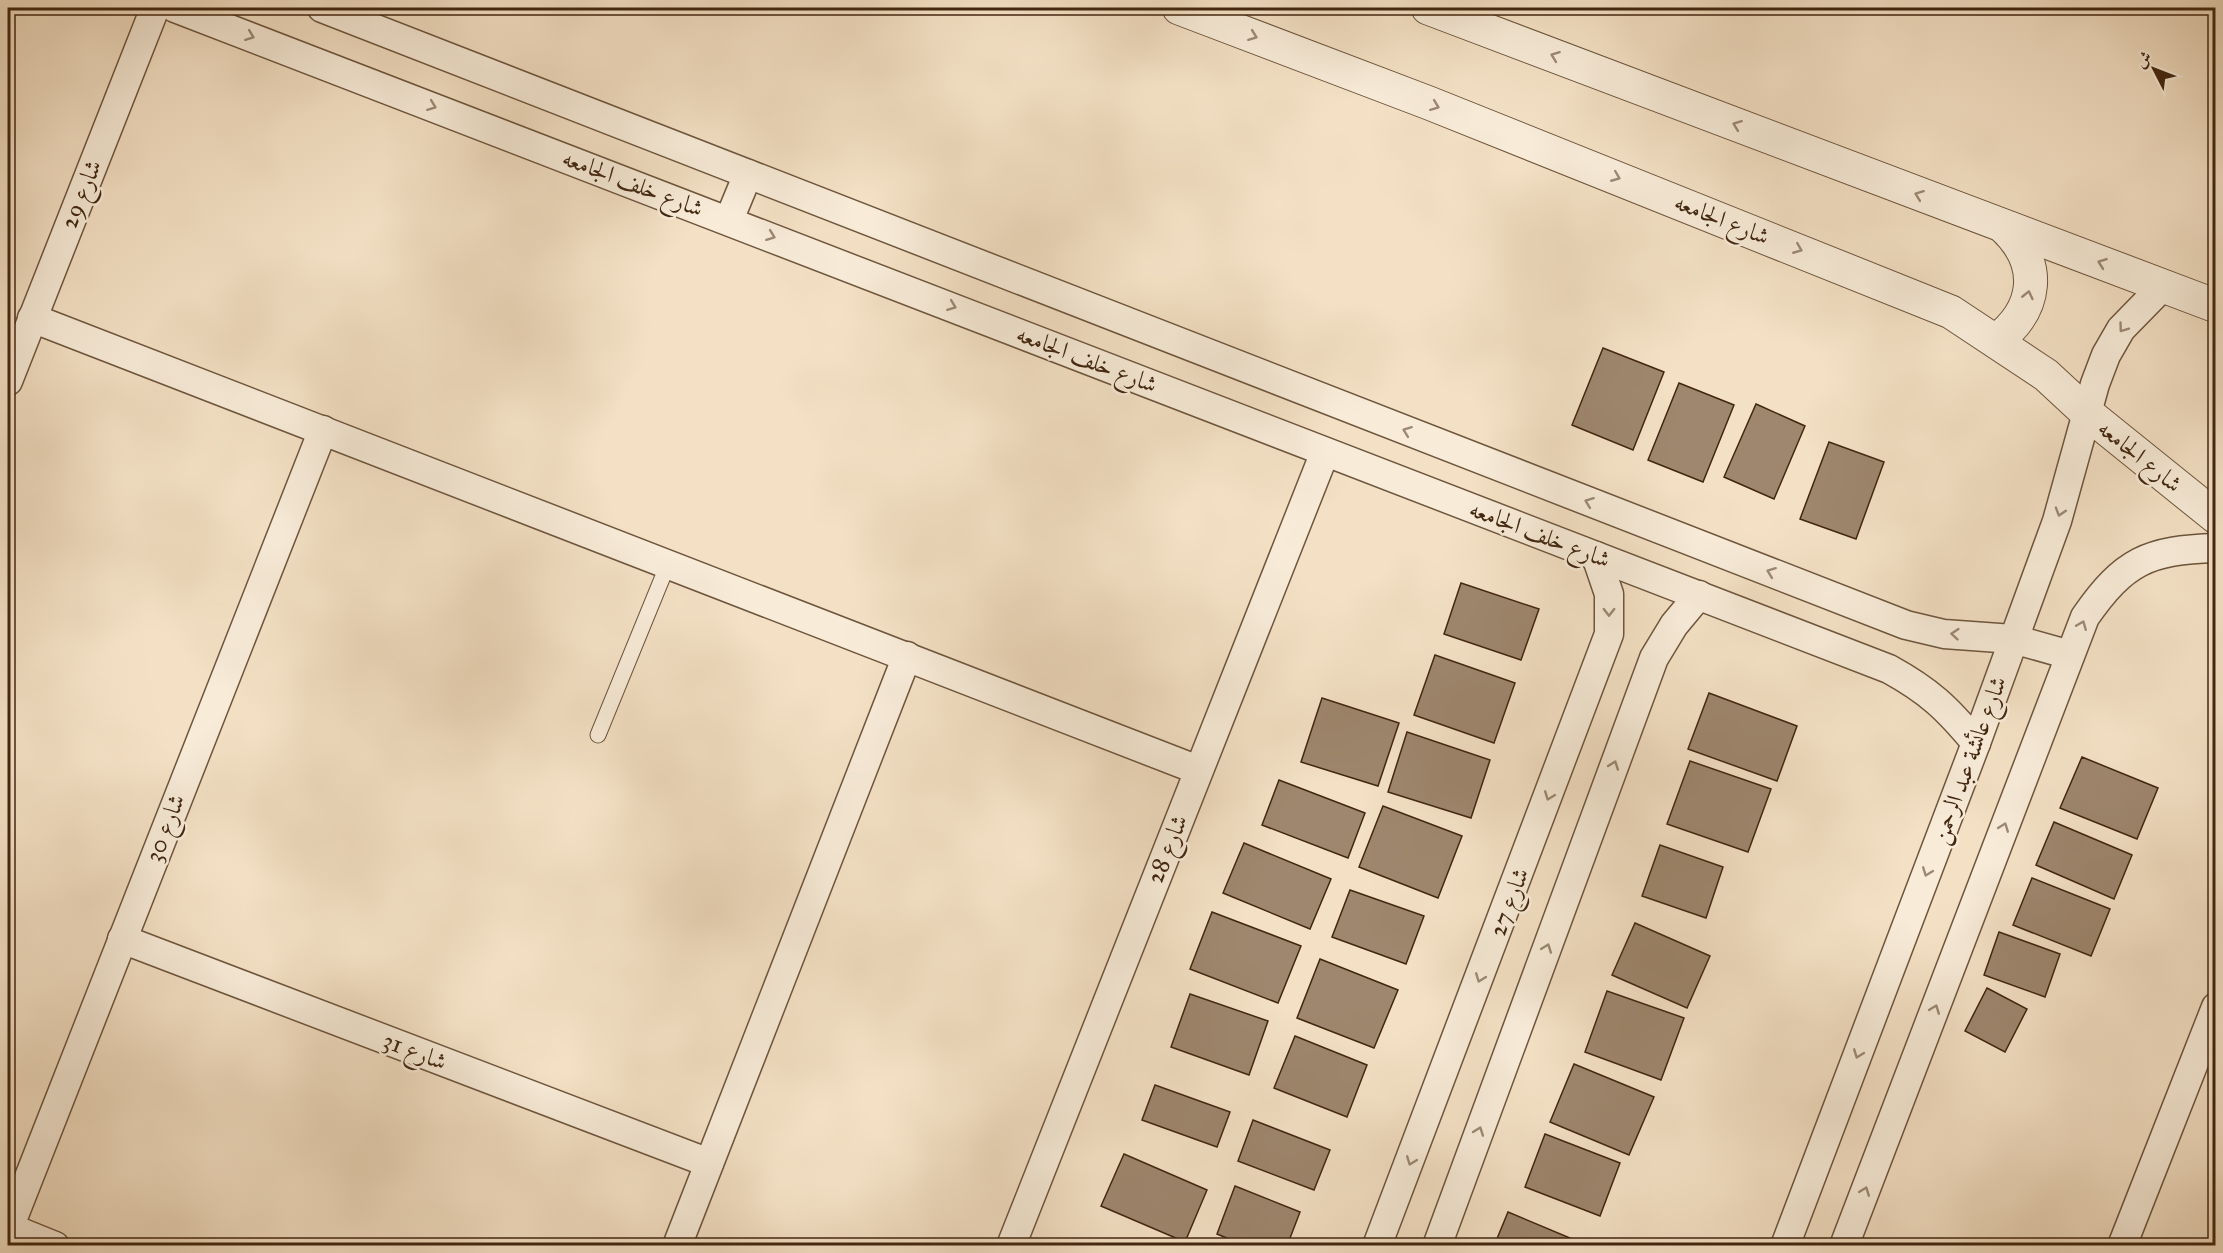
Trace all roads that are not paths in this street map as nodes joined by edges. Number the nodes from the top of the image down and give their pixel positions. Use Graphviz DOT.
graph roads {
  1 [pos="155,8"];
  2 [pos="175,8"];
  3 [pos="322,8"];
  4 [pos="1179,8"];
  5 [pos="1428,8"];
  6 [pos="748,174"];
  7 [pos="729,220"];
  8 [pos="2004,227"];
  9 [pos="2163,286"];
  10 [pos="2216,306"];
  11 [pos="32,318"];
  12 [pos="1996,341"];
  13 [pos="8,381"];
  14 [pos="2087,413"];
  15 [pos="323,430"];
  16 [pos="1325,452"];
  17 [pos="2216,517"];
  18 [pos="2216,548"];
  19 [pos="1596,556"];
  20 [pos="668,564"];
  21 [pos="1699,596"];
  22 [pos="2013,639"];
  23 [pos="2070,655"];
  24 [pos="907,656"];
  25 [pos="598,735"];
  26 [pos="1976,743"];
  27 [pos="1198,770"];
  28 [pos="122,939"];
  29 [pos="2216,1007"];
  30 [pos="709,1163"];
  31 [pos="8,1227"];
  32 [pos="55,1245"];
  33 [pos="677,1245"];
  34 [pos="1011,1245"];
  35 [pos="1377,1245"];
  36 [pos="1437,1245"];
  37 [pos="1785,1245"];
  38 [pos="1844,1245"];
  39 [pos="2122,1245"];
  1 -- 11 [label="street, شارع 29"];
  2 -- 7 [label="street, شارع خلف الجامعه, one-way"];
  3 -- 6 [label="street, شارع خلف الجامعه"];
  4 -- 12 [label="street, شارع الجامعه, one-way"];
  8 -- 5 [label="street, one-way"];
  6 -- 7 [label="street"];
  22 -- 6 [label="street, شارع خلف الجامعه, one-way"];
  7 -- 16 [label="street, شارع خلف الجامعه, one-way"];
  9 -- 8 [label="street, one-way"];
  12 -- 8 [label="street, one-way"];
  9 -- 10 [label="street"];
  9 -- 14 [label="street, شارع عائشة عبد الرحمن, one-way"];
  11 -- 13 [label="street, شارع 29"];
  11 -- 15 [label="street"];
  12 -- 14 [label="street, شارع الجامعه"];
  14 -- 17 [label="street, شارع الجامعه"];
  14 -- 22 [label="street, شارع عائشة عبد الرحمن, one-way"];
  15 -- 20 [label="street"];
  15 -- 28 [label="street, شارع 30"];
  16 -- 19 [label="street, شارع خلف الجامعه"];
  16 -- 27 [label="street, شارع 28"];
  23 -- 18 [label="street, one-way"];
  19 -- 21 [label="street, شارع خلف الجامعه"];
  19 -- 35 [label="street, شارع 27, one-way"];
  20 -- 24 [label="street"];
  20 -- 25 [label="lane"];
  21 -- 26 [label="street, شارع خلف الجامعه"];
  36 -- 21 [label="street, one-way"];
  22 -- 23 [label="street, شارع خلف الجامعه"];
  22 -- 26 [label="street, شارع عائشة عبد الرحمن"];
  38 -- 23 [label="street, one-way"];
  24 -- 27 [label="street"];
  24 -- 30 [label="street"];
  26 -- 37 [label="street, شارع عائشة عبد الرحمن, one-way"];
  27 -- 34 [label="street, شارع 28"];
  28 -- 30 [label="street, شارع 31"];
  28 -- 31 [label="street, شارع 30"];
  29 -- 39 [label="street"];
  30 -- 33 [label="street"];
  31 -- 32 [label="street"];
}
